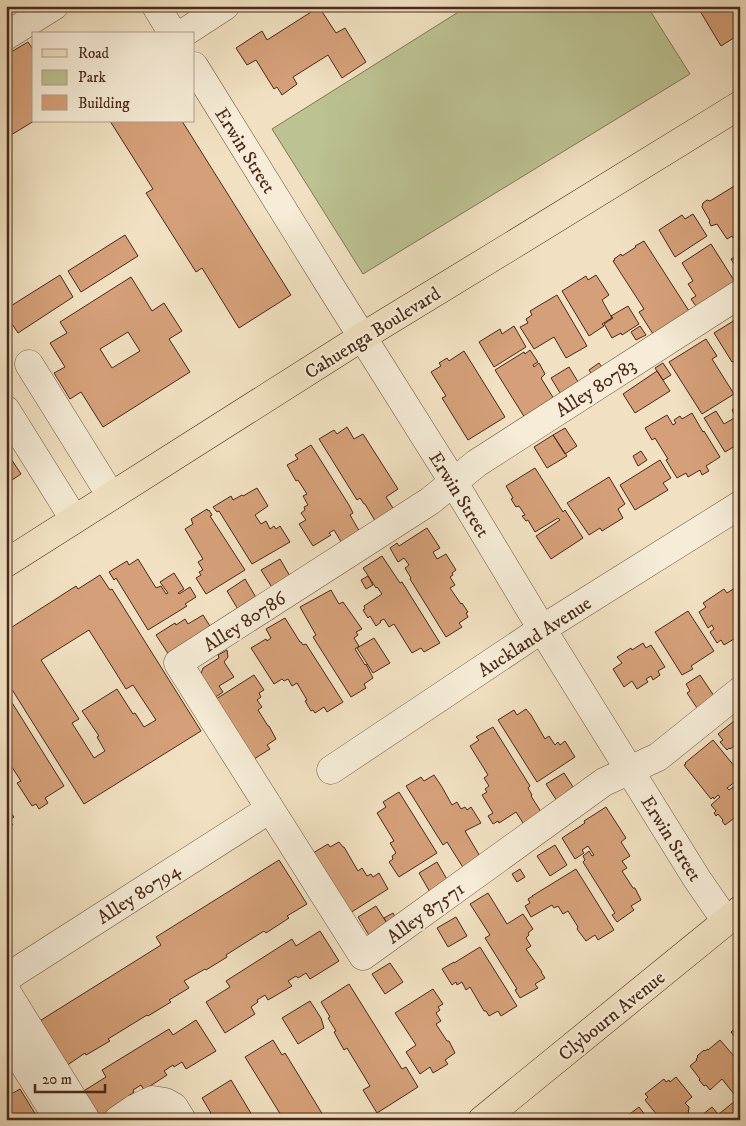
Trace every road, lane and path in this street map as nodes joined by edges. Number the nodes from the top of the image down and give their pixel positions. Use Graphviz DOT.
graph roads {
  1 [pos="54,6"];
  2 [pos="156,6"];
  3 [pos="225,6"];
  4 [pos="172,32"];
  5 [pos="185,32"];
  6 [pos="6,36"];
  7 [pos="195,68"];
  8 [pos="740,105"];
  9 [pos="740,294"];
  10 [pos="362,337"];
  11 [pos="29,364"];
  12 [pos="6,410"];
  13 [pos="454,482"];
  14 [pos="111,496"];
  15 [pos="740,505"];
  16 [pos="74,519"];
  17 [pos="6,562"];
  18 [pos="542,629"];
  19 [pos="740,691"];
  20 [pos="331,770"];
  21 [pos="630,770"];
  22 [pos="270,808"];
  23 [pos="733,915"];
  24 [pos="6,978"];
  25 [pos="6,991"];
  26 [pos="6,1036"];
  27 [pos="59,1120"];
  28 [pos="86,1120"];
  29 [pos="118,1120"];
  30 [pos="182,1120"];
  31 [pos="482,1120"];
  1 -- 6 [label="street"];
  2 -- 4 [label="street"];
  3 -- 5 [label="street"];
  7 -- 10 [label="street, Erwin Street"];
  8 -- 10 [label="main road, Cahuenga Boulevard"];
  9 -- 13 [label="street, Alley 80783"];
  10 -- 13 [label="street, Erwin Street"];
  10 -- 14 [label="main road, Cahuenga Boulevard"];
  11 -- 14 [label="street"];
  12 -- 16 [label="street"];
  13 -- 18 [label="street, Erwin Street"];
  13 -- 22 [label="street, Alley 80786"];
  14 -- 16 [label="main road, Cahuenga Boulevard"];
  15 -- 18 [label="street, Auckland Avenue"];
  16 -- 17 [label="main road, Cahuenga Boulevard"];
  18 -- 20 [label="street, Auckland Avenue"];
  18 -- 21 [label="street, Erwin Street"];
  19 -- 21 [label="street"];
  21 -- 22 [label="street, Alley 87571"];
  21 -- 23 [label="street, Erwin Street"];
  22 -- 24 [label="street, Alley 80794"];
  23 -- 31 [label="main road, Clybourn Avenue"];
  25 -- 28 [label="street"];
  26 -- 27 [label="street"];
  29 -- 30 [label="street"];
}
